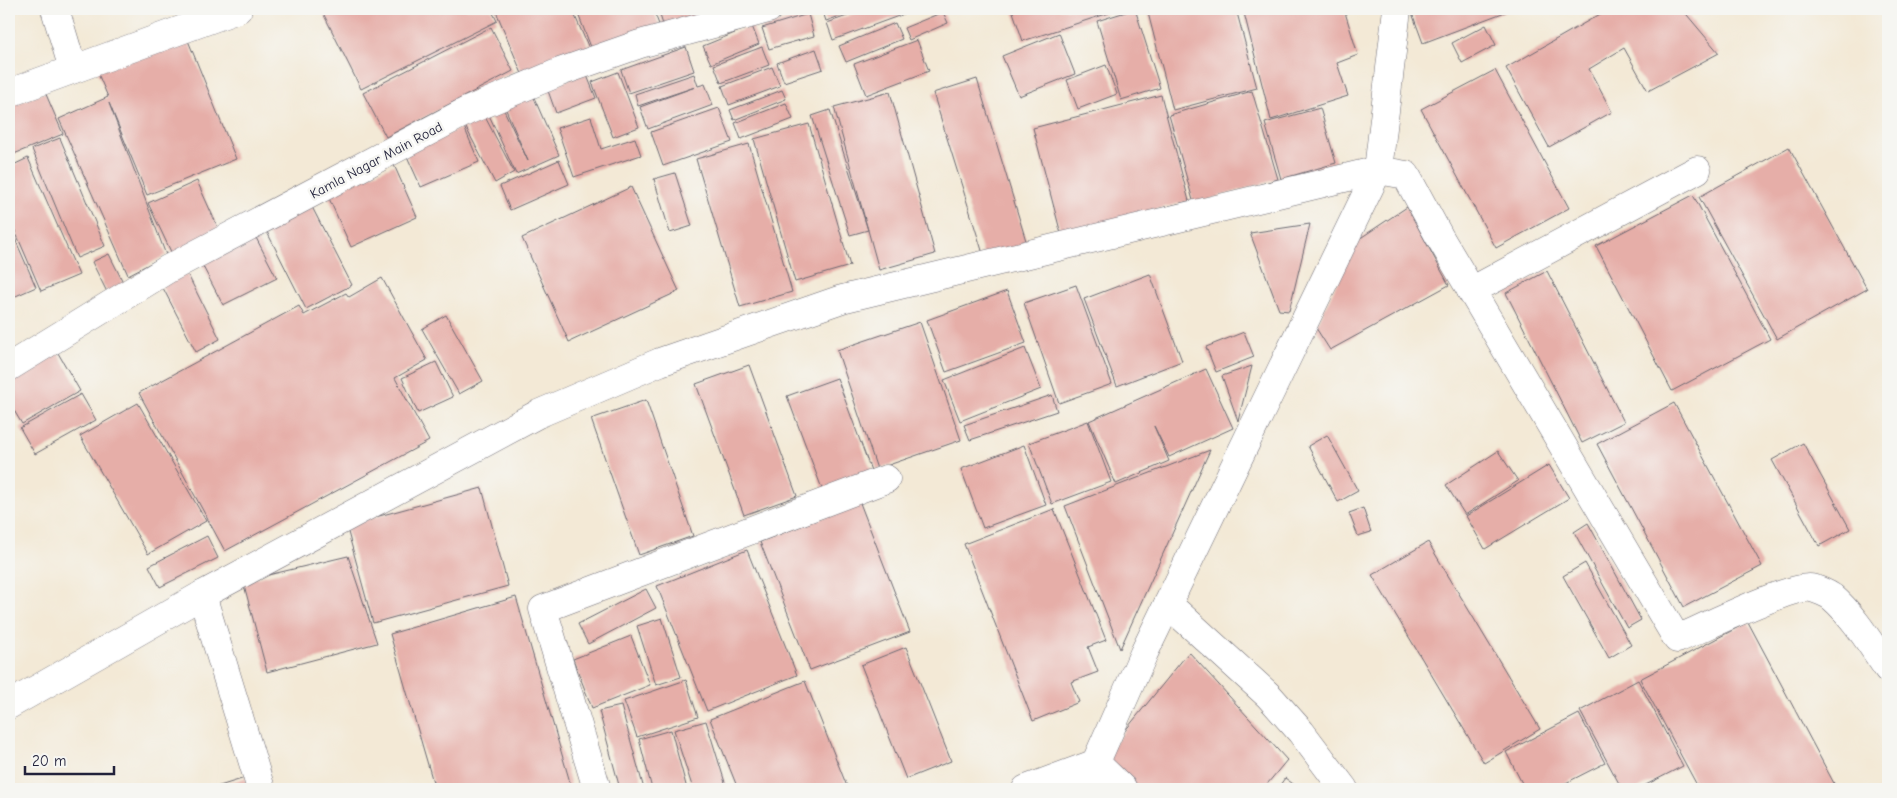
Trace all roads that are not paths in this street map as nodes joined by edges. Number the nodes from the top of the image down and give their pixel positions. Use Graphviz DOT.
graph roads {
  1 [pos="55,9"];
  2 [pos="238,9"];
  3 [pos="768,9"];
  4 [pos="1397,9"];
  5 [pos="74,69"];
  6 [pos="9,93"];
  7 [pos="1378,170"];
  8 [pos="1697,170"];
  9 [pos="1471,291"];
  10 [pos="9,367"];
  11 [pos="886,478"];
  12 [pos="202,595"];
  13 [pos="1168,604"];
  14 [pos="1888,670"];
  15 [pos="9,705"];
  16 [pos="1096,763"];
  17 [pos="261,789"];
  18 [pos="597,789"];
  19 [pos="1026,789"];
  20 [pos="1084,789"];
  21 [pos="1124,789"];
  22 [pos="1344,789"];
  1 -- 5 [label="street"];
  2 -- 5 [label="street"];
  3 -- 10 [label="street, Kamla Nagar Main Road"];
  4 -- 7 [label="street"];
  5 -- 6 [label="street"];
  7 -- 9 [label="street"];
  7 -- 12 [label="street"];
  7 -- 13 [label="street"];
  8 -- 9 [label="street"];
  9 -- 14 [label="street"];
  11 -- 18 [label="street"];
  12 -- 15 [label="street"];
  12 -- 17 [label="street"];
  13 -- 16 [label="street"];
  13 -- 22 [label="street"];
  16 -- 19 [label="street"];
  16 -- 20 [label="street"];
  16 -- 21 [label="street"];
}
